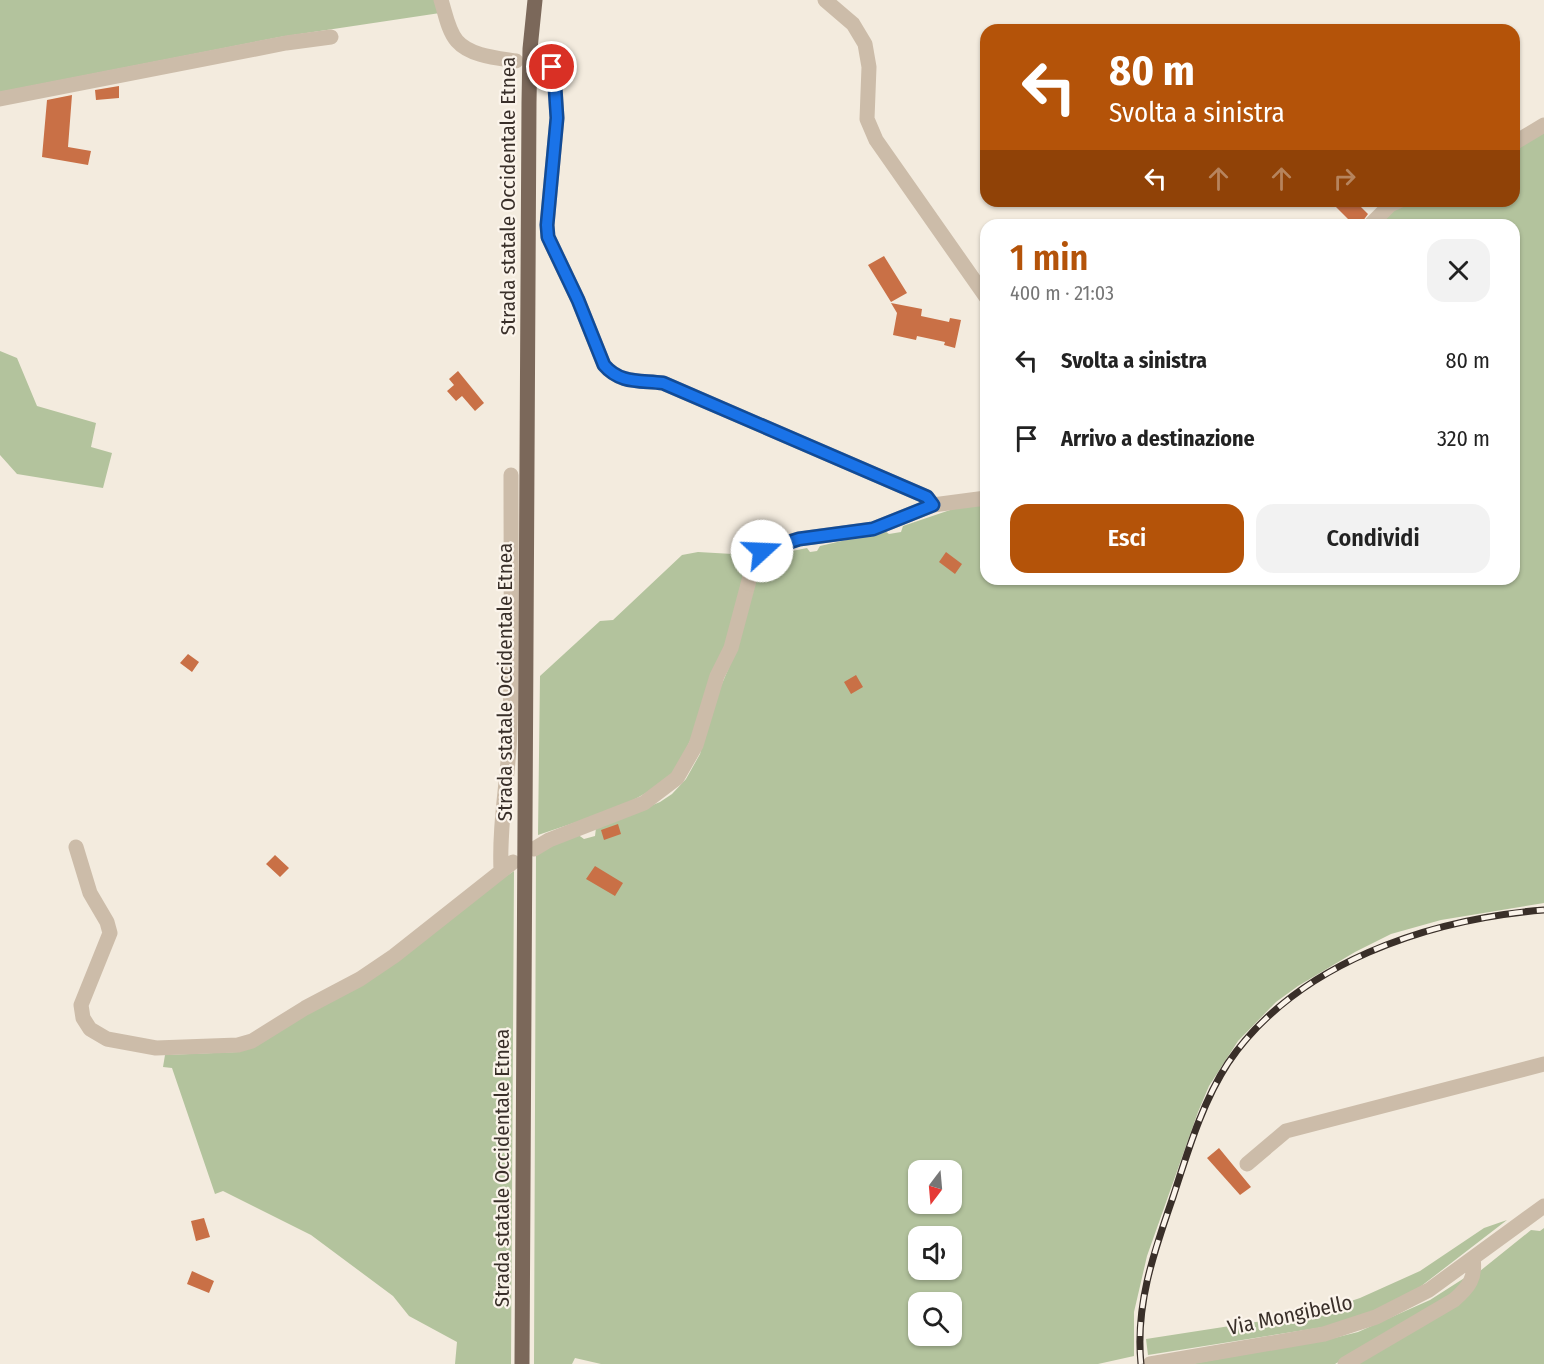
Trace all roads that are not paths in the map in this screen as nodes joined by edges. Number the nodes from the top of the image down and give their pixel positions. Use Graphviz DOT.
graph roads {
  1 [pos="441,0"];
  2 [pos="534,0"];
  3 [pos="825,0"];
  4 [pos="331,37"];
  5 [pos="516,61"];
  6 [pos="539,62"];
  7 [pos="0,99"];
  8 [pos="1544,125"];
  9 [pos="1520,139"];
  10 [pos="1388,207"];
  11 [pos="1376,219"];
  12 [pos="980,288"];
  13 [pos="511,475"];
  14 [pos="980,499"];
  15 [pos="933,505"];
  16 [pos="76,847"];
  17 [pos="534,849"];
  18 [pos="1544,1064"];
  19 [pos="1247,1164"];
  20 [pos="1544,1206"];
  21 [pos="1473,1258"];
  22 [pos="1153,1363"];
  23 [pos="522,1364"];
  24 [pos="1345,1364"];
  1 -- 5 [label="street"];
  2 -- 23 [label="main road, Strada statale Occidentale Etnea"];
  3 -- 12 [label="street"];
  4 -- 7 [label="street"];
  6 -- 15 [label="street"];
  8 -- 9 [label="street"];
  10 -- 11 [label="street"];
  13 -- 16 [label="street"];
  14 -- 15 [label="street"];
  15 -- 17 [label="street"];
  18 -- 19 [label="street"];
  20 -- 21 [label="street, Via Mongibello"];
  21 -- 22 [label="street, Via Mongibello"];
  21 -- 24 [label="street"];
}
